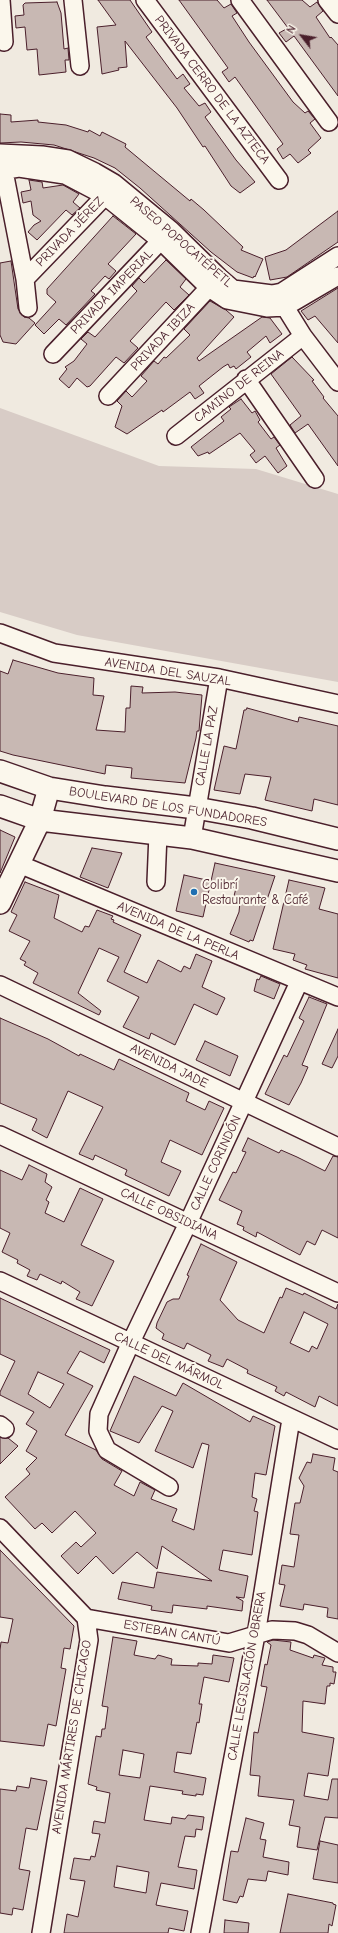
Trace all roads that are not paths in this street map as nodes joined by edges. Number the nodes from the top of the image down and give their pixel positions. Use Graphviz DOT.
graph roads {
  1 [pos="1,0"];
  2 [pos="73,0"];
  3 [pos="145,0"];
  4 [pos="240,0"];
  5 [pos="327,0"];
  6 [pos="338,14"];
  7 [pos="4,42"];
  8 [pos="80,66"];
  9 [pos="329,122"];
  10 [pos="0,153"];
  11 [pos="2,171"];
  12 [pos="279,180"];
  13 [pos="110,190"];
  14 [pos="166,236"];
  15 [pos="337,258"];
  16 [pos="338,276"];
  17 [pos="25,279"];
  18 [pos="214,283"];
  19 [pos="283,299"];
  20 [pos="28,308"];
  21 [pos="303,336"];
  22 [pos="53,354"];
  23 [pos="246,379"];
  24 [pos="338,382"];
  25 [pos="108,396"];
  26 [pos="176,436"];
  27 [pos="315,479"];
  28 [pos="0,633"];
  29 [pos="219,678"];
  30 [pos="338,704"];
  31 [pos="0,771"];
  32 [pos="49,788"];
  33 [pos="0,806"];
  34 [pos="196,808"];
  35 [pos="40,820"];
  36 [pos="158,834"];
  37 [pos="192,838"];
  38 [pos="338,839"];
  39 [pos="19,864"];
  40 [pos="338,871"];
  41 [pos="156,882"];
  42 [pos="0,903"];
  43 [pos="299,982"];
  44 [pos="0,985"];
  45 [pos="338,997"];
  46 [pos="244,1102"];
  47 [pos="0,1135"];
  48 [pos="338,1147"];
  49 [pos="188,1223"];
  50 [pos="0,1281"];
  51 [pos="338,1293"];
  52 [pos="130,1342"];
  53 [pos="291,1419"];
  54 [pos="338,1440"];
  55 [pos="169,1487"];
  56 [pos="0,1528"];
  57 [pos="86,1618"];
  58 [pos="256,1635"];
  59 [pos="338,1653"];
  60 [pos="41,1933"];
  61 [pos="200,1933"];
  1 -- 7 [label="street"];
  2 -- 8 [label="street"];
  3 -- 12 [label="street, PRIVADA CERRO DE LA AZTECA"];
  4 -- 9 [label="street"];
  5 -- 6 [label="street"];
  10 -- 11 [label="street, PRIVADA JÉREZ"];
  10 -- 13 [label="street, PASEO POPOCATÉPETL"];
  11 -- 13 [label="street, PASEO POPOCATÉPETL"];
  11 -- 17 [label="street, PRIVADA JÉREZ"];
  13 -- 14 [label="street, PASEO POPOCATÉPETL"];
  13 -- 17 [label="street, PRIVADA JÉREZ"];
  14 -- 18 [label="street, PASEO POPOCATÉPETL"];
  14 -- 22 [label="street, PRIVADA IMPERIAL"];
  15 -- 19 [label="street"];
  16 -- 19 [label="street, PASEO POPOCATÉPETL"];
  17 -- 20 [label="street, PRIVADA JÉREZ"];
  18 -- 19 [label="street, PASEO POPOCATÉPETL"];
  18 -- 25 [label="street, PRIVADA IBIZA"];
  19 -- 21 [label="street"];
  21 -- 23 [label="street, CAMINO DE REINA"];
  21 -- 24 [label="street"];
  23 -- 26 [label="street, CAMINO DE REINA"];
  23 -- 27 [label="street"];
  28 -- 29 [label="street, AVENIDA DEL SAUZAL"];
  29 -- 30 [label="street, AVENIDA DEL SAUZAL"];
  29 -- 34 [label="street, CALLE LA PAZ"];
  31 -- 32 [label="main road, BOULEVARD DE LOS FUNDADORES"];
  32 -- 34 [label="main road, BOULEVARD DE LOS FUNDADORES"];
  32 -- 35 [label="main road"];
  33 -- 35 [label="main road, BOULEVARD DE LOS FUNDADORES"];
  34 -- 37 [label="street, CALLE LA PAZ"];
  34 -- 38 [label="main road, BOULEVARD DE LOS FUNDADORES"];
  35 -- 36 [label="main road, BOULEVARD DE LOS FUNDADORES"];
  35 -- 39 [label="main road"];
  36 -- 37 [label="main road, BOULEVARD DE LOS FUNDADORES"];
  36 -- 41 [label="street"];
  37 -- 40 [label="main road, BOULEVARD DE LOS FUNDADORES"];
  39 -- 42 [label="main road"];
  39 -- 43 [label="street, AVENIDA DE LA PERLA"];
  43 -- 45 [label="street, AVENIDA DE LA PERLA"];
  43 -- 46 [label="street, CALLE CORINDÓN"];
  44 -- 46 [label="street, AVENIDA JADE"];
  46 -- 48 [label="street, AVENIDA JADE"];
  46 -- 49 [label="street, CALLE CORINDÓN"];
  47 -- 49 [label="street, CALLE OBSIDIANA"];
  49 -- 51 [label="street, CALLE OBSIDIANA"];
  49 -- 52 [label="street, CALLE CORINDÓN"];
  50 -- 52 [label="street, CALLE DEL MÁRMOL"];
  52 -- 53 [label="street, CALLE DEL MÁRMOL"];
  52 -- 55 [label="street, CALLE CORINDÓN"];
  53 -- 54 [label="street, CALLE DEL MÁRMOL"];
  53 -- 58 [label="street, CALLE LEGISLACIÓN OBRERA"];
  56 -- 57 [label="street"];
  57 -- 58 [label="street, ESTEBAN CANTÚ"];
  57 -- 60 [label="street, AVENIDA MÁRTIRES DE CHICAGO"];
  58 -- 59 [label="street, ESTEBAN CANTÚ"];
  58 -- 61 [label="street, CALLE LEGISLACIÓN OBRERA"];
}
